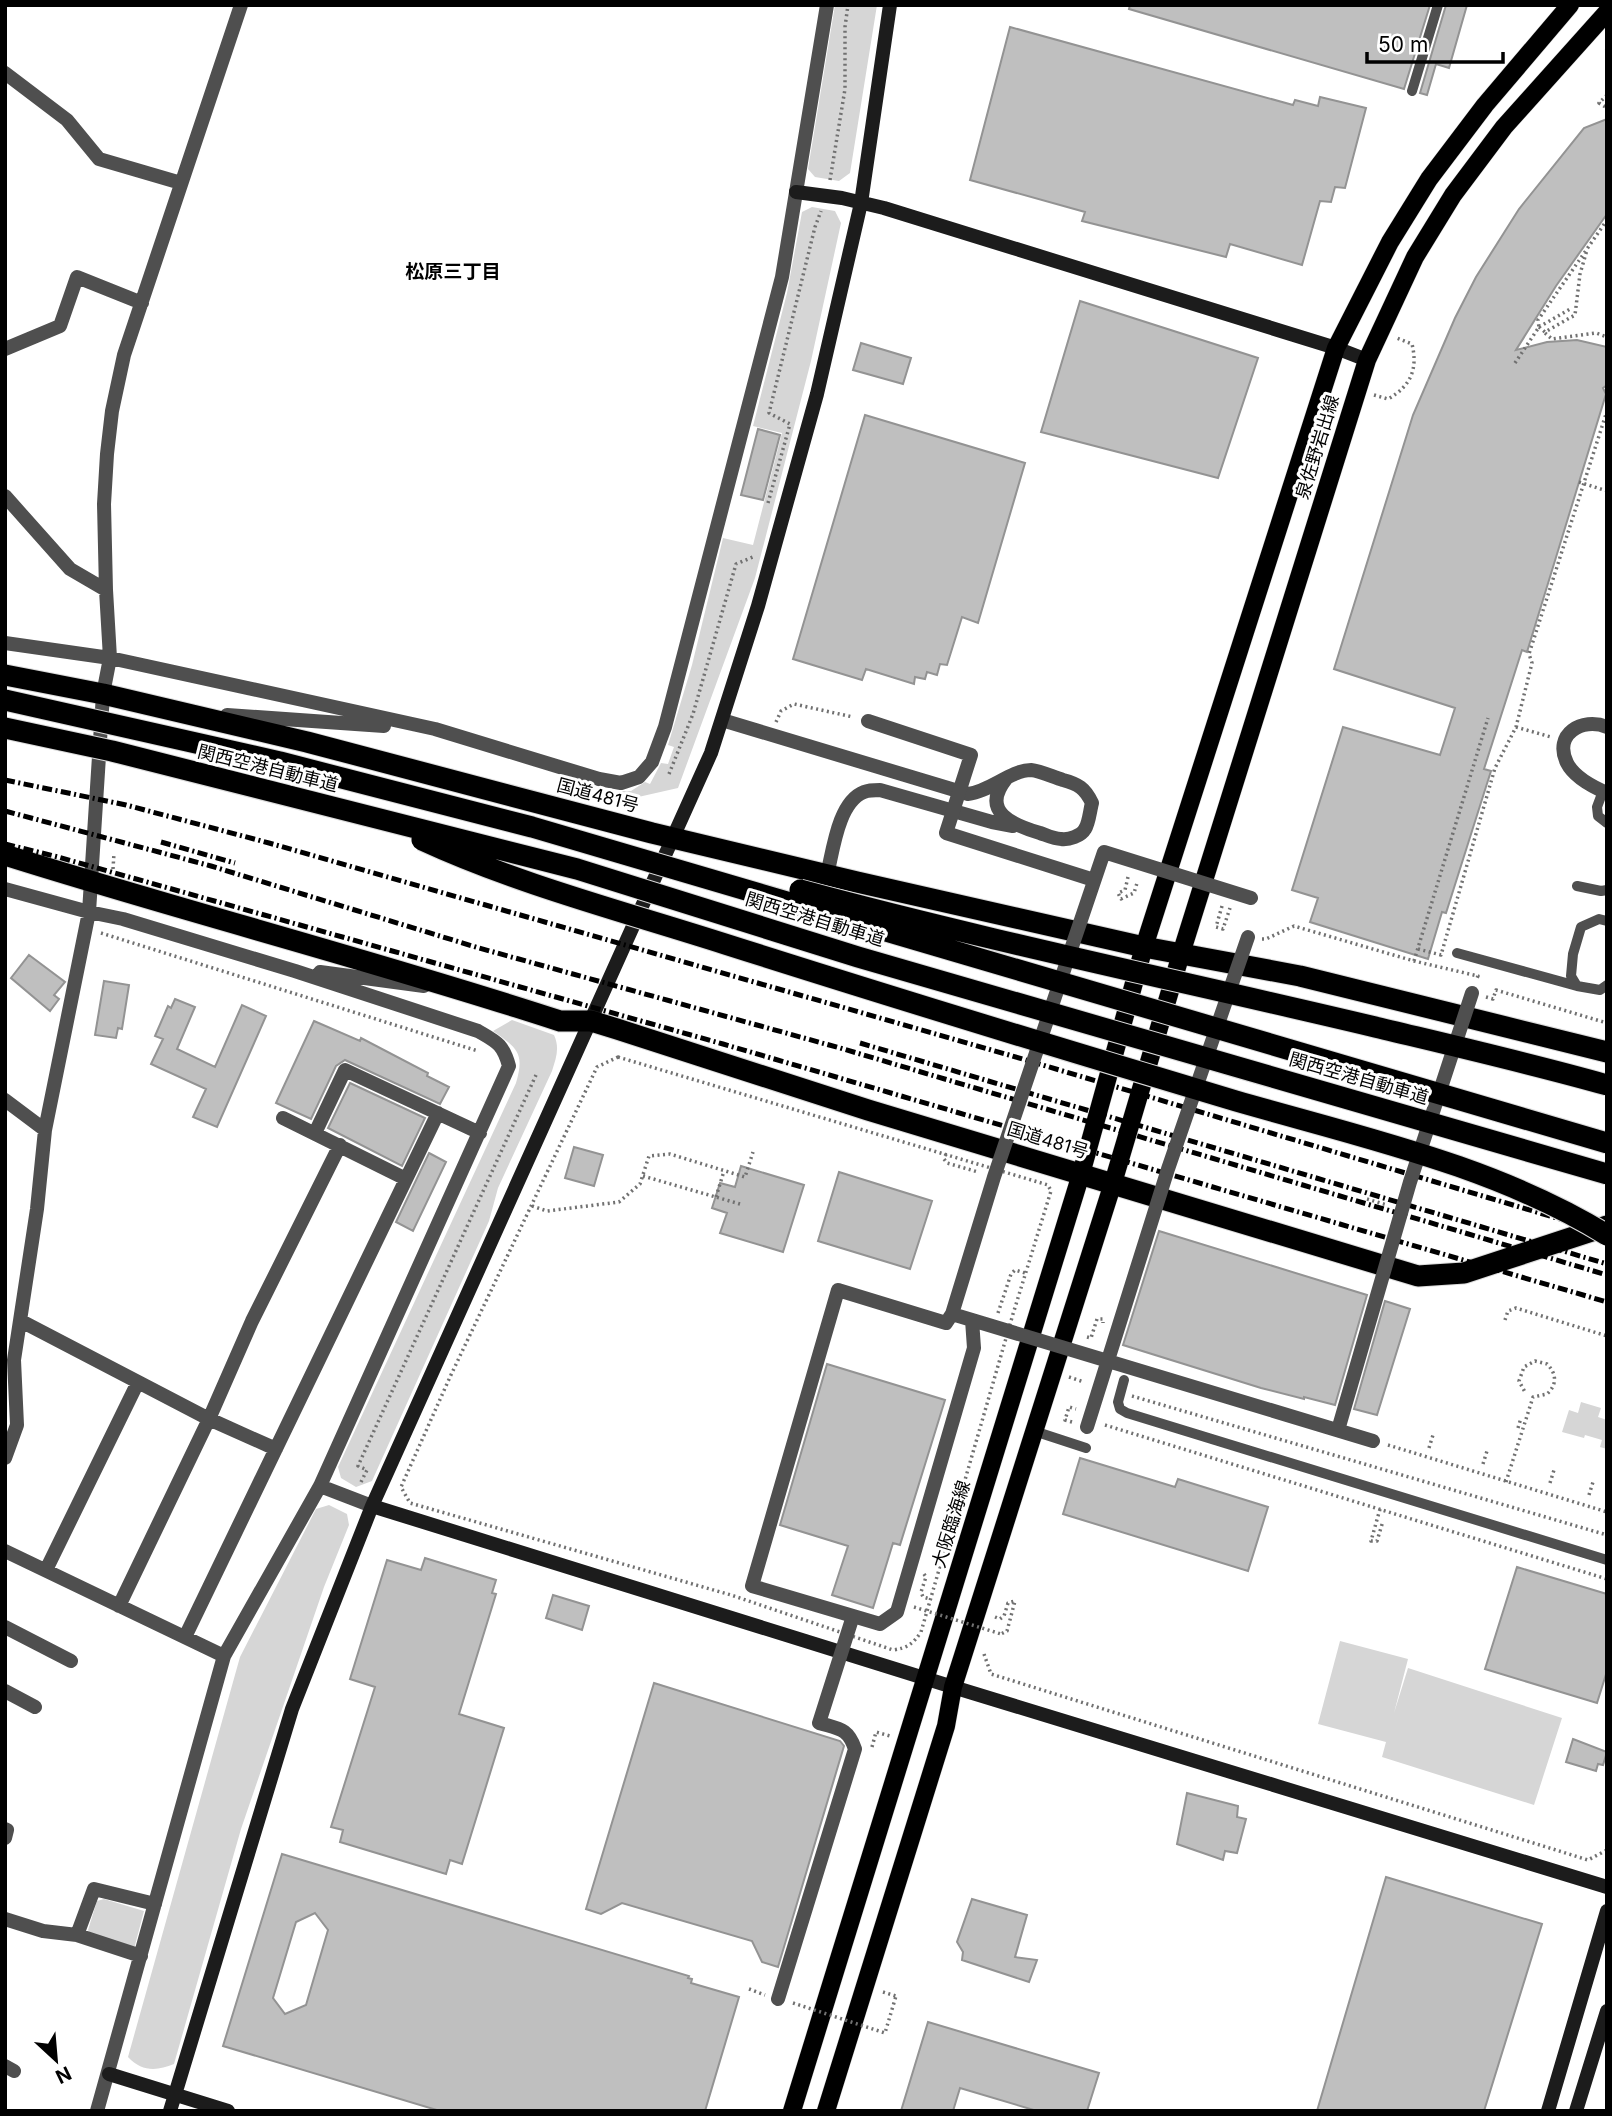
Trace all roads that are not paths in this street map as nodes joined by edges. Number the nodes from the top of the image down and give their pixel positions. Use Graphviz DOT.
graph roads {
  1 [pos="241,5"];
  2 [pos="827,5"];
  3 [pos="890,5"];
  4 [pos="1438,5"];
  5 [pos="1570,5"];
  6 [pos="1607,12"];
  7 [pos="5,73"];
  8 [pos="1412,91"];
  9 [pos="181,183"];
  10 [pos="796,192"];
  11 [pos="861,203"];
  12 [pos="142,303"];
  13 [pos="1336,348"];
  14 [pos="5,349"];
  15 [pos="1367,359"];
  16 [pos="5,496"];
  17 [pos="106,590"];
  18 [pos="5,643"];
  19 [pos="110,658"];
  20 [pos="5,675"];
  21 [pos="103,694"];
  22 [pos="5,700"];
  23 [pos="179,712"];
  24 [pos="722,720"];
  25 [pos="868,721"];
  26 [pos="1607,727"];
  27 [pos="5,728"];
  28 [pos="435,729"];
  29 [pos="1006,779"];
  30 [pos="1605,792"];
  31 [pos="377,819"];
  32 [pos="1607,823"];
  33 [pos="532,827"];
  34 [pos="1018,827"];
  35 [pos="674,838"];
  36 [pos="5,855"];
  37 [pos="827,875"];
  38 [pos="1094,880"];
  39 [pos="92,883"];
  40 [pos="1577,886"];
  41 [pos="5,889"];
  42 [pos="1607,890"];
  43 [pos="1251,898"];
  44 [pos="89,912"];
  45 [pos="1607,921"];
  46 [pos="1248,937"];
  47 [pos="1143,947"];
  48 [pos="1457,953"];
  49 [pos="1181,954"];
  50 [pos="295,971"];
  51 [pos="1607,985"];
  52 [pos="1577,986"];
  53 [pos="454,988"];
  54 [pos="1472,993"];
  55 [pos="591,1021"];
  56 [pos="1607,1052"];
  57 [pos="1607,1085"];
  58 [pos="5,1100"];
  59 [pos="438,1113"];
  60 [pos="282,1118"];
  61 [pos="45,1130"];
  62 [pos="315,1133"];
  63 [pos="480,1133"];
  64 [pos="1607,1143"];
  65 [pos="340,1145"];
  66 [pos="1081,1174"];
  67 [pos="1607,1174"];
  68 [pos="407,1179"];
  69 [pos="1113,1183"];
  70 [pos="1607,1226"];
  71 [pos="1607,1235"];
  72 [pos="952,1314"];
  73 [pos="972,1320"];
  74 [pos="21,1321"];
  75 [pos="1110,1361"];
  76 [pos="1124,1380"];
  77 [pos="138,1382"];
  78 [pos="209,1419"];
  79 [pos="1093,1425"];
  80 [pos="1338,1430"];
  81 [pos="1034,1431"];
  82 [pos="1373,1441"];
  83 [pos="1086,1448"];
  84 [pos="276,1449"];
  85 [pos="5,1458"];
  86 [pos="320,1486"];
  87 [pos="372,1506"];
  88 [pos="5,1551"];
  89 [pos="1607,1560"];
  90 [pos="46,1570"];
  91 [pos="119,1606"];
  92 [pos="853,1616"];
  93 [pos="5,1627"];
  94 [pos="185,1637"];
  95 [pos="224,1656"];
  96 [pos="71,1661"];
  97 [pos="925,1678"];
  98 [pos="953,1687"];
  99 [pos="5,1691"];
  100 [pos="35,1707"];
  101 [pos="5,1829"];
  102 [pos="5,1838"];
  103 [pos="1607,1887"];
  104 [pos="155,1904"];
  105 [pos="1607,1910"];
  106 [pos="5,1919"];
  107 [pos="77,1935"];
  108 [pos="141,1956"];
  109 [pos="778,1998"];
  110 [pos="1607,2011"];
  111 [pos="109,2074"];
  112 [pos="176,2094"];
  113 [pos="97,2111"];
  114 [pos="170,2111"];
  115 [pos="228,2111"];
  116 [pos="792,2111"];
  117 [pos="826,2111"];
  118 [pos="1548,2111"];
  119 [pos="1576,2111"];
  1 -- 9 [label="street"];
  2 -- 10 [label="street"];
  3 -- 11 [label="street"];
  4 -- 8 [label="lane"];
  5 -- 13 [label="main road, 泉佐野岩出線"];
  6 -- 15 [label="main road, 泉佐野岩出線"];
  7 -- 9 [label="street"];
  9 -- 12 [label="street"];
  10 -- 11 [label="street"];
  10 -- 28 [label="street"];
  11 -- 13 [label="street"];
  11 -- 24 [label="street"];
  12 -- 14 [label="street"];
  12 -- 17 [label="street"];
  13 -- 15 [label="street"];
  13 -- 47 [label="main road, 泉佐野岩出線"];
  15 -- 49 [label="main road, 泉佐野岩出線"];
  16 -- 17 [label="street"];
  17 -- 19 [label="street"];
  18 -- 19 [label="street"];
  19 -- 21 [label="street"];
  19 -- 28 [label="street"];
  20 -- 21 [label="highway, 国道481号"];
  21 -- 23 [label="highway, 国道481号"];
  21 -- 39 [label="street"];
  22 -- 33 [label="highway, 関西空港自動車道, bridge"];
  23 -- 28 [label="street"];
  23 -- 35 [label="highway, 国道481号"];
  24 -- 29 [label="street"];
  24 -- 35 [label="street"];
  25 -- 38 [label="street, bridge"];
  26 -- 30 [label="street"];
  27 -- 31 [label="highway, 関西空港自動車道, bridge"];
  29 -- 34 [label="street"];
  29 -- 34 [label="street"];
  30 -- 32 [label="lane"];
  31 -- 67 [label="highway, 関西空港自動車道, bridge"];
  31 -- 71 [label="highway, bridge"];
  33 -- 57 [label="highway, bridge"];
  33 -- 64 [label="highway, 関西空港自動車道, bridge"];
  34 -- 37 [label="street"];
  35 -- 37 [label="highway, 国道481号"];
  35 -- 55 [label="street"];
  36 -- 39 [label="highway, 国道481号"];
  37 -- 47 [label="highway, 国道481号"];
  38 -- 43 [label="street, bridge"];
  38 -- 72 [label="street, bridge"];
  39 -- 44 [label="street"];
  39 -- 53 [label="highway, 国道481号"];
  40 -- 42 [label="lane"];
  41 -- 44 [label="street"];
  44 -- 50 [label="street"];
  44 -- 61 [label="street"];
  45 -- 52 [label="lane"];
  46 -- 75 [label="street, bridge"];
  47 -- 49 [label="highway, 国道481号"];
  47 -- 66 [label="main road, 大阪臨海線"];
  48 -- 52 [label="lane"];
  49 -- 56 [label="highway, 国道481号"];
  49 -- 69 [label="main road"];
  50 -- 53 [label="street"];
  50 -- 63 [label="street"];
  51 -- 52 [label="lane"];
  53 -- 55 [label="highway, 国道481号"];
  54 -- 80 [label="street, bridge"];
  55 -- 66 [label="highway, 国道481号"];
  55 -- 87 [label="street"];
  58 -- 61 [label="street"];
  59 -- 62 [label="street"];
  59 -- 63 [label="street"];
  59 -- 68 [label="street"];
  60 -- 62 [label="street"];
  61 -- 74 [label="street"];
  62 -- 65 [label="street"];
  63 -- 86 [label="street"];
  65 -- 68 [label="street"];
  65 -- 78 [label="street"];
  66 -- 69 [label="highway, 国道481号"];
  66 -- 97 [label="main road, 大阪臨海線"];
  68 -- 84 [label="street"];
  69 -- 70 [label="highway, 国道481号"];
  69 -- 81 [label="main road"];
  72 -- 73 [label="street, bridge"];
  72 -- 92 [label="street, bridge"];
  73 -- 75 [label="street, bridge"];
  73 -- 92 [label="street, bridge"];
  74 -- 77 [label="street"];
  74 -- 85 [label="street"];
  75 -- 79 [label="street, bridge"];
  75 -- 80 [label="street, bridge"];
  76 -- 89 [label="lane"];
  77 -- 78 [label="street"];
  77 -- 90 [label="street"];
  78 -- 84 [label="street"];
  78 -- 91 [label="street"];
  80 -- 82 [label="street, bridge"];
  81 -- 83 [label="lane"];
  81 -- 98 [label="main road"];
  84 -- 94 [label="street"];
  86 -- 87 [label="street"];
  86 -- 95 [label="street"];
  87 -- 97 [label="street"];
  87 -- 112 [label="street"];
  88 -- 90 [label="street"];
  90 -- 91 [label="street"];
  91 -- 94 [label="street"];
  92 -- 109 [label="street, bridge"];
  93 -- 96 [label="street"];
  94 -- 95 [label="street"];
  95 -- 104 [label="street"];
  97 -- 98 [label="street"];
  97 -- 116 [label="main road, 大阪臨海線"];
  98 -- 103 [label="street"];
  98 -- 117 [label="main road"];
  99 -- 100 [label="street"];
  101 -- 102 [label="street"];
  104 -- 107 [label="street"];
  104 -- 108 [label="street"];
  105 -- 118 [label="street"];
  106 -- 107 [label="street"];
  107 -- 108 [label="street"];
  108 -- 111 [label="street"];
  110 -- 119 [label="street"];
  111 -- 112 [label="street"];
  111 -- 113 [label="street"];
  112 -- 114 [label="street"];
  112 -- 115 [label="street"];
}
